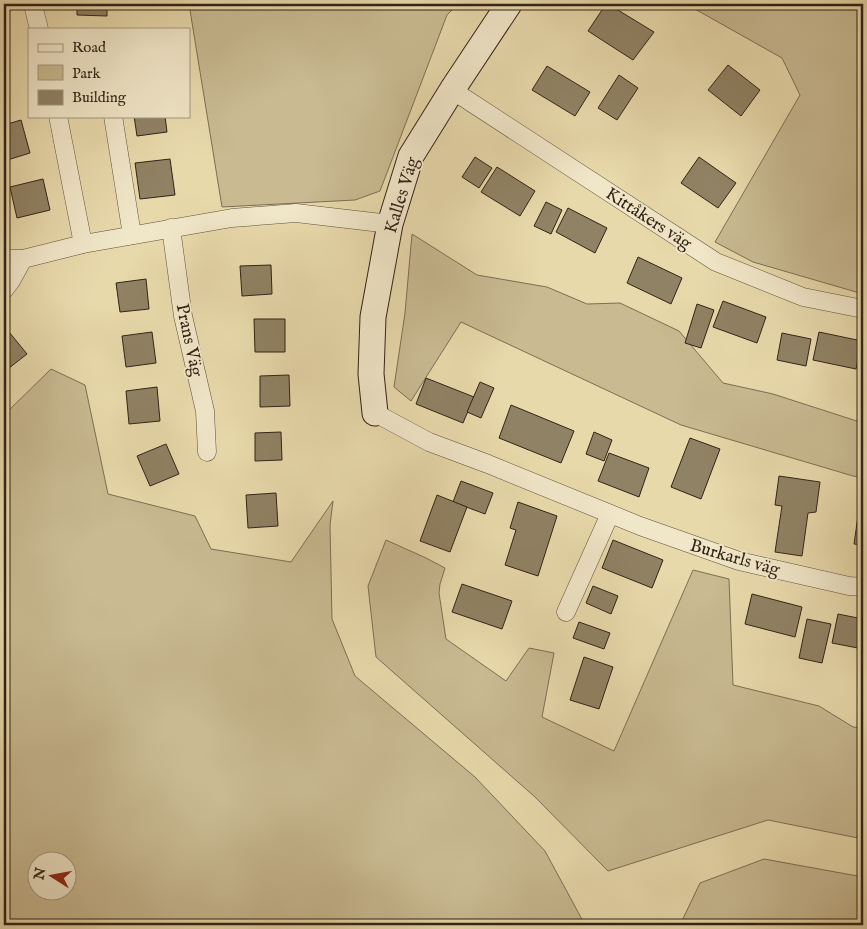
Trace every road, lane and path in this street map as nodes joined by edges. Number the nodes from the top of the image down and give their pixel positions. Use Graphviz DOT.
graph roads {
  1 [pos="509,4"];
  2 [pos="33,5"];
  3 [pos="39,28"];
  4 [pos="452,90"];
  5 [pos="58,118"];
  6 [pos="113,118"];
  7 [pos="390,224"];
  8 [pos="171,228"];
  9 [pos="132,235"];
  10 [pos="83,244"];
  11 [pos="4,259"];
  12 [pos="23,259"];
  13 [pos="4,290"];
  14 [pos="863,309"];
  15 [pos="375,413"];
  16 [pos="207,452"];
  17 [pos="610,514"];
  18 [pos="863,587"];
  19 [pos="566,612"];
  1 -- 4 [label="street, Kalles Väg"];
  2 -- 3 [label="street"];
  4 -- 7 [label="street, Kalles Väg"];
  4 -- 14 [label="street, Kittåkers väg"];
  5 -- 10 [label="street"];
  6 -- 9 [label="street"];
  7 -- 8 [label="street"];
  7 -- 15 [label="street, Kalles Väg"];
  8 -- 9 [label="street"];
  8 -- 16 [label="street, Prans Väg"];
  9 -- 10 [label="street"];
  10 -- 12 [label="street"];
  11 -- 12 [label="street"];
  12 -- 13 [label="street"];
  15 -- 17 [label="street, Burkarls väg"];
  17 -- 18 [label="street, Burkarls väg"];
  17 -- 19 [label="street"];
}
